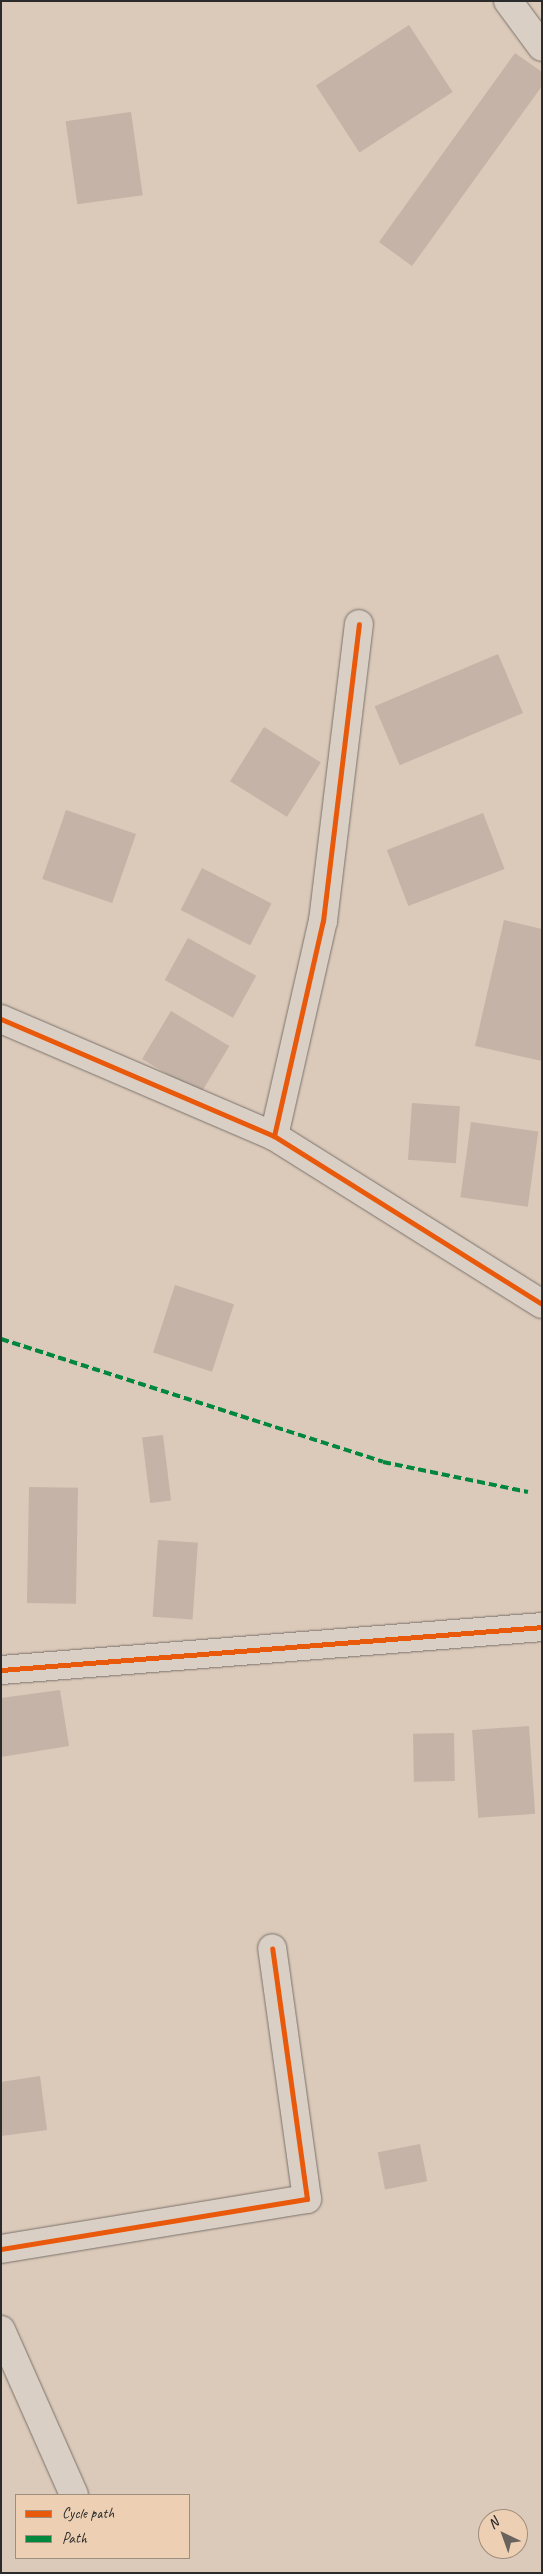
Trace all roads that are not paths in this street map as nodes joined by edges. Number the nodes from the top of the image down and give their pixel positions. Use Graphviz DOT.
graph roads {
  1 [pos="508,1"];
  2 [pos="542,47"];
  3 [pos="359,624"];
  4 [pos="1,1020"];
  5 [pos="274,1136"];
  6 [pos="542,1304"];
  7 [pos="542,1627"];
  8 [pos="1,1670"];
  9 [pos="272,1948"];
  10 [pos="1,2249"];
  11 [pos="1,2330"];
  12 [pos="74,2494"];
  1 -- 2 [label="street"];
  3 -- 5 [label="street"];
  4 -- 5 [label="street"];
  5 -- 6 [label="street"];
  7 -- 8 [label="street"];
  9 -- 10 [label="street"];
  11 -- 12 [label="street"];
}
